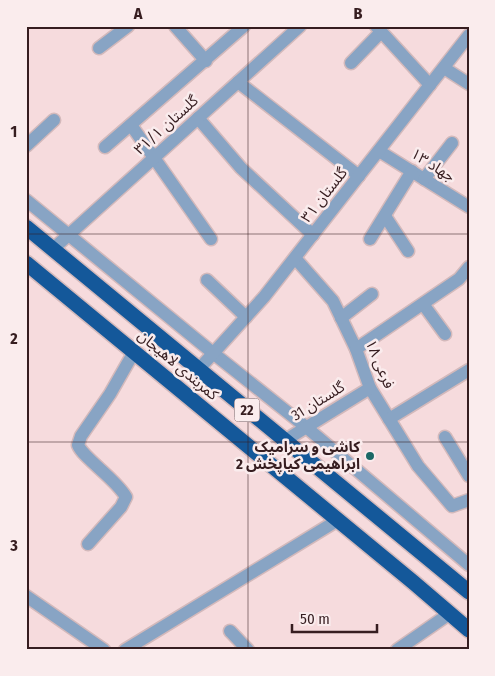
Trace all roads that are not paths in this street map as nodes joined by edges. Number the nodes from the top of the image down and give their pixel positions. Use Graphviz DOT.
graph roads {
  1 [pos="128,26"];
  2 [pos="175,26"];
  3 [pos="244,26"];
  4 [pos="300,26"];
  5 [pos="379,29"];
  6 [pos="469,35"];
  7 [pos="99,48"];
  8 [pos="206,61"];
  9 [pos="351,63"];
  10 [pos="444,68"];
  11 [pos="238,82"];
  12 [pos="469,84"];
  13 [pos="430,85"];
  14 [pos="198,118"];
  15 [pos="54,120"];
  16 [pos="131,125"];
  17 [pos="452,142"];
  18 [pos="26,146"];
  19 [pos="105,147"];
  20 [pos="379,151"];
  21 [pos="154,158"];
  22 [pos="412,171"];
  23 [pos="359,176"];
  24 [pos="424,179"];
  25 [pos="26,200"];
  26 [pos="469,207"];
  27 [pos="385,216"];
  28 [pos="26,227"];
  29 [pos="69,235"];
  30 [pos="313,236"];
  31 [pos="211,239"];
  32 [pos="370,239"];
  33 [pos="53,249"];
  34 [pos="408,251"];
  35 [pos="295,258"];
  36 [pos="26,263"];
  37 [pos="469,267"];
  38 [pos="207,280"];
  39 [pos="372,294"];
  40 [pos="422,304"];
  41 [pos="246,317"];
  42 [pos="341,318"];
  43 [pos="445,334"];
  44 [pos="356,349"];
  45 [pos="134,352"];
  46 [pos="213,354"];
  47 [pos="199,369"];
  48 [pos="469,370"];
  49 [pos="370,388"];
  50 [pos="389,419"];
  51 [pos="306,427"];
  52 [pos="445,437"];
  53 [pos="284,441"];
  54 [pos="469,476"];
  55 [pos="469,500"];
  56 [pos="338,520"];
  57 [pos="88,544"];
  58 [pos="469,565"];
  59 [pos="469,592"];
  60 [pos="26,596"];
  61 [pos="449,614"];
  62 [pos="469,630"];
  63 [pos="230,631"];
  64 [pos="104,650"];
  65 [pos="125,650"];
  66 [pos="248,650"];
  67 [pos="397,650"];
  1 -- 7 [label="street"];
  2 -- 8 [label="street"];
  3 -- 8 [label="street"];
  4 -- 11 [label="street, گلستان ۳۱/۱"];
  5 -- 9 [label="street"];
  5 -- 13 [label="street"];
  6 -- 10 [label="street, گلستان ۳۱"];
  8 -- 16 [label="street"];
  10 -- 12 [label="street"];
  10 -- 13 [label="street, گلستان ۳۱"];
  11 -- 14 [label="street, گلستان ۳۱/۱"];
  11 -- 23 [label="street"];
  13 -- 20 [label="street, گلستان ۳۱"];
  14 -- 21 [label="street, گلستان ۳۱/۱"];
  14 -- 30 [label="street"];
  15 -- 18 [label="street"];
  16 -- 19 [label="street"];
  16 -- 21 [label="street"];
  17 -- 24 [label="street"];
  20 -- 22 [label="street, جهاد ۱۳"];
  20 -- 23 [label="street, گلستان ۳۱"];
  21 -- 29 [label="street, گلستان ۳۱/۱"];
  21 -- 31 [label="street"];
  22 -- 24 [label="street, جهاد ۱۳"];
  22 -- 27 [label="street"];
  23 -- 30 [label="street, گلستان ۳۱"];
  24 -- 26 [label="street, جهاد ۱۳"];
  25 -- 29 [label="street"];
  27 -- 32 [label="street"];
  27 -- 34 [label="street"];
  28 -- 33 [label="highway, کمربندی لاهیجان / 22"];
  29 -- 33 [label="street, گلستان ۳۱/۱"];
  29 -- 46 [label="street"];
  30 -- 35 [label="street, گلستان ۳۱"];
  33 -- 47 [label="highway, کمربندی لاهیجان / 22"];
  35 -- 41 [label="street, گلستان ۳۱"];
  35 -- 42 [label="street, فرعی ۱۸"];
  36 -- 45 [label="highway, کمربندی لاهیجان / 22"];
  37 -- 40 [label="street"];
  38 -- 41 [label="street"];
  39 -- 42 [label="street"];
  40 -- 43 [label="street"];
  40 -- 44 [label="street"];
  41 -- 46 [label="street, گلستان ۳۱"];
  42 -- 44 [label="street, فرعی ۱۸"];
  44 -- 49 [label="street, فرعی ۱۸"];
  45 -- 56 [label="highway, کمربندی لاهیجان / 22"];
  45 -- 57 [label="street"];
  46 -- 47 [label="street, گلستان ۳۱"];
  46 -- 51 [label="street"];
  47 -- 53 [label="highway, کمربندی لاهیجان / 22"];
  48 -- 50 [label="street"];
  49 -- 50 [label="street, فرعی ۱۸"];
  49 -- 51 [label="street, گلستان 31"];
  50 -- 55 [label="street, فرعی ۱۸"];
  51 -- 53 [label="street, گلستان 31"];
  51 -- 58 [label="street"];
  52 -- 54 [label="street"];
  53 -- 59 [label="highway, کمربندی لاهیجان / 22"];
  56 -- 61 [label="highway, کمربندی لاهیجان / 22"];
  56 -- 65 [label="street"];
  60 -- 64 [label="street"];
  61 -- 62 [label="highway, کمربندی لاهیجان / 22"];
  61 -- 67 [label="street"];
  63 -- 66 [label="street"];
}
